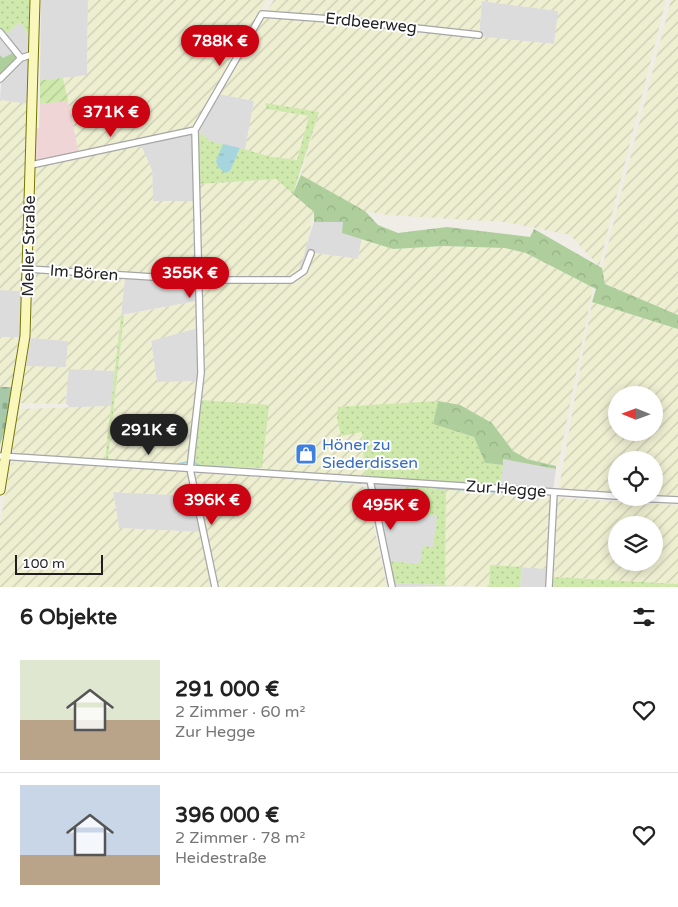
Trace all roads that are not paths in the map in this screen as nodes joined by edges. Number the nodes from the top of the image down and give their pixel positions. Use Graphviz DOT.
graph roads {
  1 [pos="35,0"];
  2 [pos="0,32"];
  3 [pos="480,34"];
  4 [pos="34,54"];
  5 [pos="21,58"];
  6 [pos="0,79"];
  7 [pos="195,130"];
  8 [pos="31,165"];
  9 [pos="311,253"];
  10 [pos="28,269"];
  11 [pos="200,280"];
  12 [pos="3,456"];
  13 [pos="190,469"];
  14 [pos="370,480"];
  15 [pos="0,490"];
  16 [pos="554,492"];
  17 [pos="608,495"];
  18 [pos="663,499"];
  19 [pos="678,500"];
  20 [pos="215,587"];
  21 [pos="392,587"];
  22 [pos="549,587"];
  1 -- 4 [label="main road, Meller Straße"];
  2 -- 5 [label="street"];
  3 -- 7 [label="street, Erdbeerweg"];
  4 -- 5 [label="street"];
  4 -- 8 [label="main road, Meller Straße"];
  5 -- 6 [label="street"];
  7 -- 8 [label="street"];
  7 -- 11 [label="street"];
  8 -- 10 [label="main road, Meller Straße"];
  9 -- 11 [label="street, Im Bören"];
  10 -- 11 [label="street, Im Bören"];
  10 -- 12 [label="main road, Meller Straße"];
  11 -- 13 [label="street"];
  12 -- 13 [label="street, Zur Hegge"];
  12 -- 15 [label="main road, Meller Straße"];
  13 -- 14 [label="street, Zur Hegge"];
  13 -- 20 [label="street"];
  14 -- 16 [label="street, Zur Hegge"];
  14 -- 21 [label="street"];
  16 -- 17 [label="street, Zur Hegge"];
  16 -- 22 [label="street"];
  18 -- 19 [label="street"];
}
